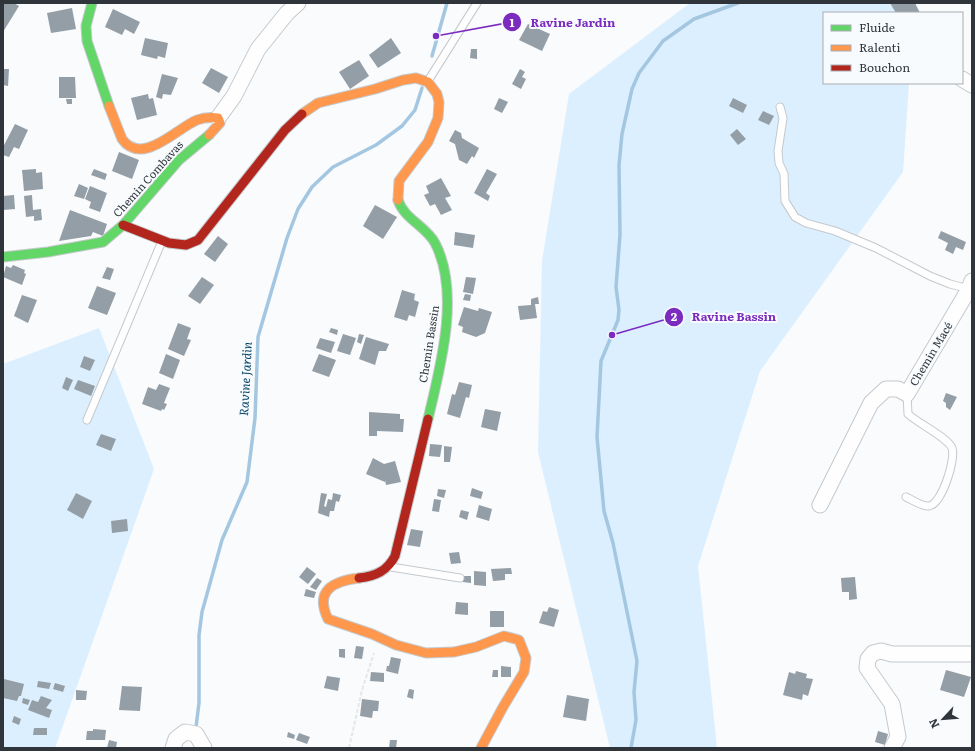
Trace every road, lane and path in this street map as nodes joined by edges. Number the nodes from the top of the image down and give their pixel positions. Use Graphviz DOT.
graph roads {
  1 [pos="92,3"];
  2 [pos="298,3"];
  3 [pos="477,3"];
  4 [pos="963,80"];
  5 [pos="427,82"];
  6 [pos="972,85"];
  7 [pos="780,108"];
  8 [pos="218,118"];
  9 [pos="123,225"];
  10 [pos="163,240"];
  11 [pos="3,257"];
  12 [pos="971,285"];
  13 [pos="908,394"];
  14 [pos="87,420"];
  15 [pos="906,497"];
  16 [pos="820,505"];
  17 [pos="389,566"];
  18 [pos="460,578"];
  19 [pos="372,634"];
  20 [pos="972,654"];
  21 [pos="173,748"];
  22 [pos="204,748"];
  23 [pos="349,748"];
  24 [pos="481,748"];
  25 [pos="892,748"];
  1 -- 8 [label="street, Chemin Combavas"];
  2 -- 8 [label="street"];
  3 -- 5 [label="lane"];
  4 -- 6 [label="street"];
  5 -- 10 [label="street"];
  5 -- 17 [label="street, Chemin Bassin"];
  7 -- 12 [label="lane"];
  8 -- 9 [label="street, Chemin Combavas"];
  9 -- 10 [label="street"];
  9 -- 11 [label="street, Chemin Combavas"];
  10 -- 14 [label="lane"];
  12 -- 13 [label="street, Chemin Macé"];
  13 -- 15 [label="lane"];
  13 -- 16 [label="street, Chemin Macé"];
  17 -- 18 [label="lane"];
  17 -- 19 [label="street"];
  19 -- 23 [label="path"];
  19 -- 24 [label="street"];
  20 -- 25 [label="street"];
  21 -- 22 [label="street"];
}
